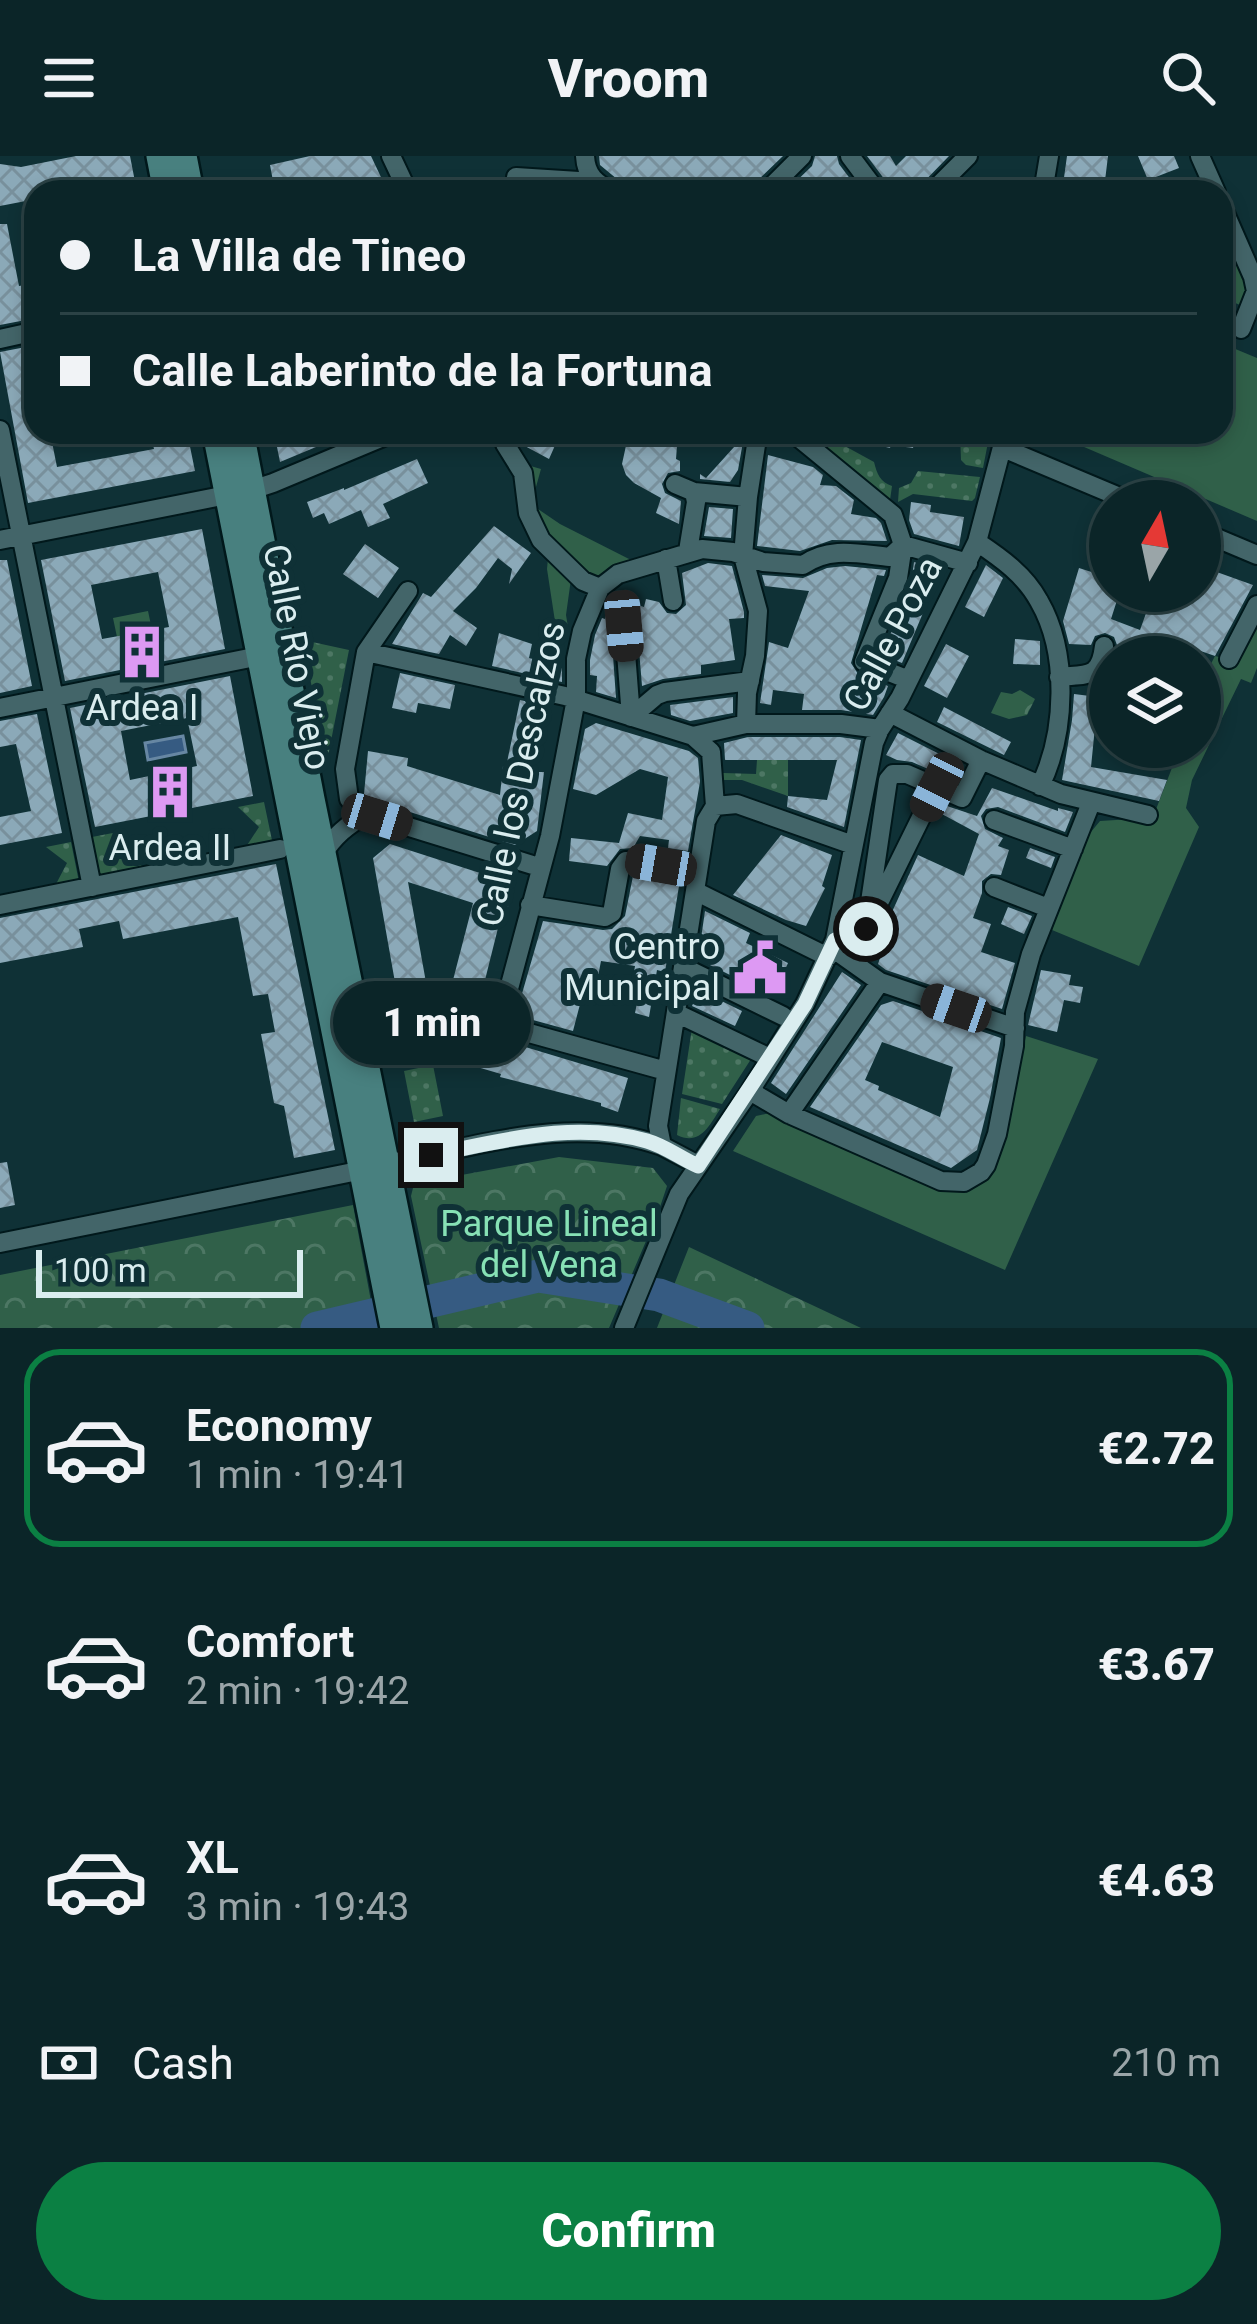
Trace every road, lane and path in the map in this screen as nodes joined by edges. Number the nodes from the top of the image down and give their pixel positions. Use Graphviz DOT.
graph roads {
  1 [pos="802,156"];
  2 [pos="968,156"];
  3 [pos="517,177"];
  4 [pos="543,180"];
  5 [pos="778,180"];
  6 [pos="944,180"];
  7 [pos="1233,248"];
  8 [pos="1233,325"];
  9 [pos="0,430"];
  10 [pos="221,444"];
  11 [pos="240,444"];
  12 [pos="366,444"];
  13 [pos="505,444"];
  14 [pos="756,444"];
  15 [pos="807,444"];
  16 [pos="1004,444"];
  17 [pos="1013,444"];
  18 [pos="1089,481"];
  19 [pos="240,492"];
  20 [pos="748,496"];
  21 [pos="21,535"];
  22 [pos="0,540"];
  23 [pos="1221,540"];
  24 [pos="977,542"];
  25 [pos="903,545"];
  26 [pos="688,551"];
  27 [pos="1257,555"];
  28 [pos="743,556"];
  29 [pos="666,559"];
  30 [pos="968,563"];
  31 [pos="600,587"];
  32 [pos="408,591"];
  33 [pos="673,601"];
  34 [pos="1257,605"];
  35 [pos="624,626"];
  36 [pos="366,652"];
  37 [pos="260,656"];
  38 [pos="1229,659"];
  39 [pos="1089,675"];
  40 [pos="909,680"];
  41 [pos="750,681"];
  42 [pos="1059,681"];
  43 [pos="53,698"];
  44 [pos="576,699"];
  45 [pos="0,708"];
  46 [pos="631,717"];
  47 [pos="885,721"];
  48 [pos="746,724"];
  49 [pos="693,736"];
  50 [pos="981,760"];
  51 [pos="345,770"];
  52 [pos="308,784"];
  53 [pos="1040,786"];
  54 [pos="937,787"];
  55 [pos="1090,803"];
  56 [pos="715,806"];
  57 [pos="367,814"];
  58 [pos="1148,815"];
  59 [pos="994,820"];
  60 [pos="853,845"];
  61 [pos="280,849"];
  62 [pos="1073,849"];
  63 [pos="322,856"];
  64 [pos="539,867"];
  65 [pos="694,878"];
  66 [pos="92,887"];
  67 [pos="994,887"];
  68 [pos="530,904"];
  69 [pos="0,905"];
  70 [pos="1048,908"];
  71 [pos="866,929"];
  72 [pos="832,949"];
  73 [pos="683,968"];
  74 [pos="880,982"];
  75 [pos="676,1012"];
  76 [pos="784,1016"];
  77 [pos="1015,1028"];
  78 [pos="770,1058"];
  79 [pos="666,1071"];
  80 [pos="749,1091"];
  81 [pos="789,1114"];
  82 [pos="662,1146"];
  83 [pos="698,1166"];
  84 [pos="374,1167"];
  85 [pos="0,1243"];
  86 [pos="391,1252"];
  87 [pos="627,1323"];
  88 [pos="394,1328"];
  89 [pos="419,1328"];
  1 -- 5 [label="street"];
  2 -- 6 [label="street"];
  3 -- 4 [label="street"];
  7 -- 8 [label="street"];
  9 -- 21 [label="street"];
  10 -- 19 [label="main road, Calle Río Viejo"];
  11 -- 19 [label="main road, Calle Río Viejo"];
  12 -- 19 [label="street"];
  13 -- 31 [label="street"];
  14 -- 20 [label="street"];
  15 -- 25 [label="street"];
  16 -- 24 [label="street, Calle Poza"];
  17 -- 18 [label="street"];
  19 -- 21 [label="street"];
  19 -- 37 [label="main road, Calle Río Viejo"];
  19 -- 52 [label="main road, Calle Río Viejo"];
  20 -- 26 [label="street"];
  20 -- 28 [label="street"];
  21 -- 22 [label="street"];
  21 -- 43 [label="street"];
  23 -- 27 [label="street"];
  24 -- 30 [label="street, Calle Poza"];
  24 -- 42 [label="street"];
  25 -- 28 [label="street, Calle los Descalzos"];
  25 -- 30 [label="street, Calle los Descalzos"];
  25 -- 40 [label="street"];
  26 -- 28 [label="street, Calle los Descalzos"];
  26 -- 29 [label="street, Calle los Descalzos"];
  28 -- 41 [label="street"];
  29 -- 31 [label="street, Calle los Descalzos"];
  29 -- 33 [label="street"];
  30 -- 40 [label="street, Calle Poza"];
  31 -- 44 [label="street, Calle los Descalzos"];
  32 -- 36 [label="street, Calle Río Viejo"];
  34 -- 38 [label="street"];
  35 -- 46 [label="street"];
  36 -- 44 [label="street"];
  36 -- 51 [label="street, Calle Río Viejo"];
  37 -- 43 [label="street"];
  37 -- 84 [label="main road, Calle Río Viejo"];
  39 -- 42 [label="street"];
  40 -- 47 [label="street, Calle Poza"];
  41 -- 46 [label="street"];
  41 -- 48 [label="street"];
  42 -- 53 [label="street"];
  43 -- 45 [label="street"];
  43 -- 66 [label="street"];
  44 -- 46 [label="street"];
  44 -- 64 [label="street, Calle los Descalzos"];
  46 -- 49 [label="street"];
  47 -- 48 [label="street"];
  47 -- 50 [label="street"];
  47 -- 60 [label="street, Calle Poza"];
  48 -- 49 [label="street"];
  49 -- 56 [label="street"];
  50 -- 53 [label="street"];
  50 -- 54 [label="street"];
  51 -- 52 [label="street, Calle Río Viejo"];
  51 -- 57 [label="street, Calle Río Viejo"];
  52 -- 63 [label="main road, Calle Río Viejo"];
  53 -- 55 [label="street"];
  54 -- 71 [label="street"];
  54 -- 71 [label="street"];
  55 -- 58 [label="street"];
  55 -- 62 [label="street"];
  56 -- 60 [label="street"];
  56 -- 65 [label="street"];
  57 -- 63 [label="street"];
  57 -- 64 [label="street"];
  59 -- 62 [label="street"];
  60 -- 72 [label="street, Calle Poza"];
  61 -- 66 [label="street"];
  62 -- 70 [label="street"];
  63 -- 84 [label="main road, Calle Río Viejo"];
  64 -- 68 [label="street, Calle los Descalzos"];
  65 -- 68 [label="street"];
  65 -- 72 [label="street"];
  65 -- 73 [label="street"];
  66 -- 69 [label="street"];
  67 -- 70 [label="street"];
  68 -- 79 [label="street, Calle los Descalzos"];
  70 -- 77 [label="street"];
  71 -- 72 [label="street"];
  72 -- 74 [label="street"];
  72 -- 78 [label="street, Calle Poza"];
  73 -- 75 [label="street"];
  73 -- 76 [label="street"];
  74 -- 77 [label="street"];
  74 -- 81 [label="street"];
  75 -- 78 [label="street"];
  75 -- 79 [label="street"];
  77 -- 81 [label="street"];
  78 -- 80 [label="street, Calle Poza"];
  79 -- 82 [label="street"];
  80 -- 81 [label="street"];
  80 -- 83 [label="street, Calle Poza"];
  82 -- 83 [label="street"];
  82 -- 84 [label="street"];
  83 -- 87 [label="street, Calle Poza"];
  84 -- 85 [label="street"];
  84 -- 86 [label="main road, Calle Río Viejo"];
  86 -- 88 [label="main road, Calle Río Viejo"];
  86 -- 89 [label="main road, Calle Río Viejo"];
}
